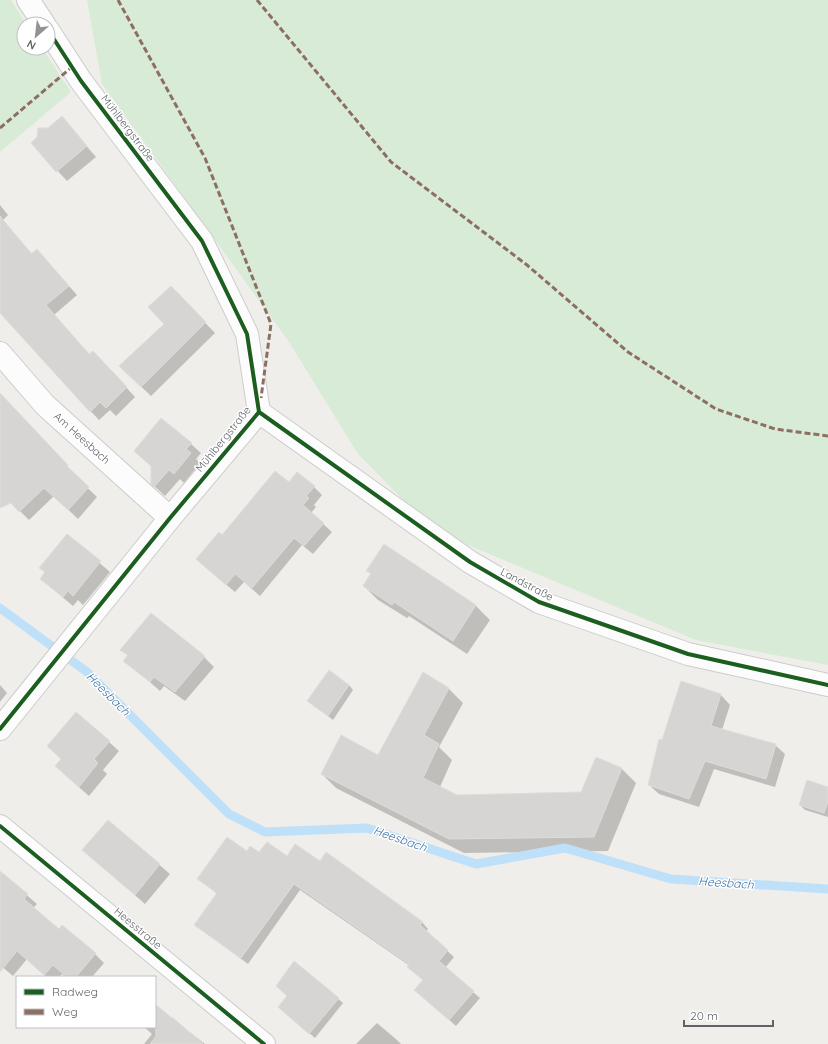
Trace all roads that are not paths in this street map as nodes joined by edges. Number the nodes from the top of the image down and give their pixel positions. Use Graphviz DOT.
graph roads {
  1 [pos="28,0"];
  2 [pos="39,16"];
  3 [pos="56,42"];
  4 [pos="0,353"];
  5 [pos="259,412"];
  6 [pos="170,518"];
  7 [pos="828,686"];
  8 [pos="0,729"];
  9 [pos="0,826"];
  10 [pos="264,1044"];
  1 -- 2 [label="street"];
  3 -- 5 [label="street, Mühlbergstraße"];
  4 -- 6 [label="street, Am Heesbach"];
  5 -- 6 [label="street, Mühlbergstraße"];
  5 -- 7 [label="street, Landstraße"];
  6 -- 8 [label="street, Mühlbergstraße"];
  9 -- 10 [label="street, Heesstraße"];
}
